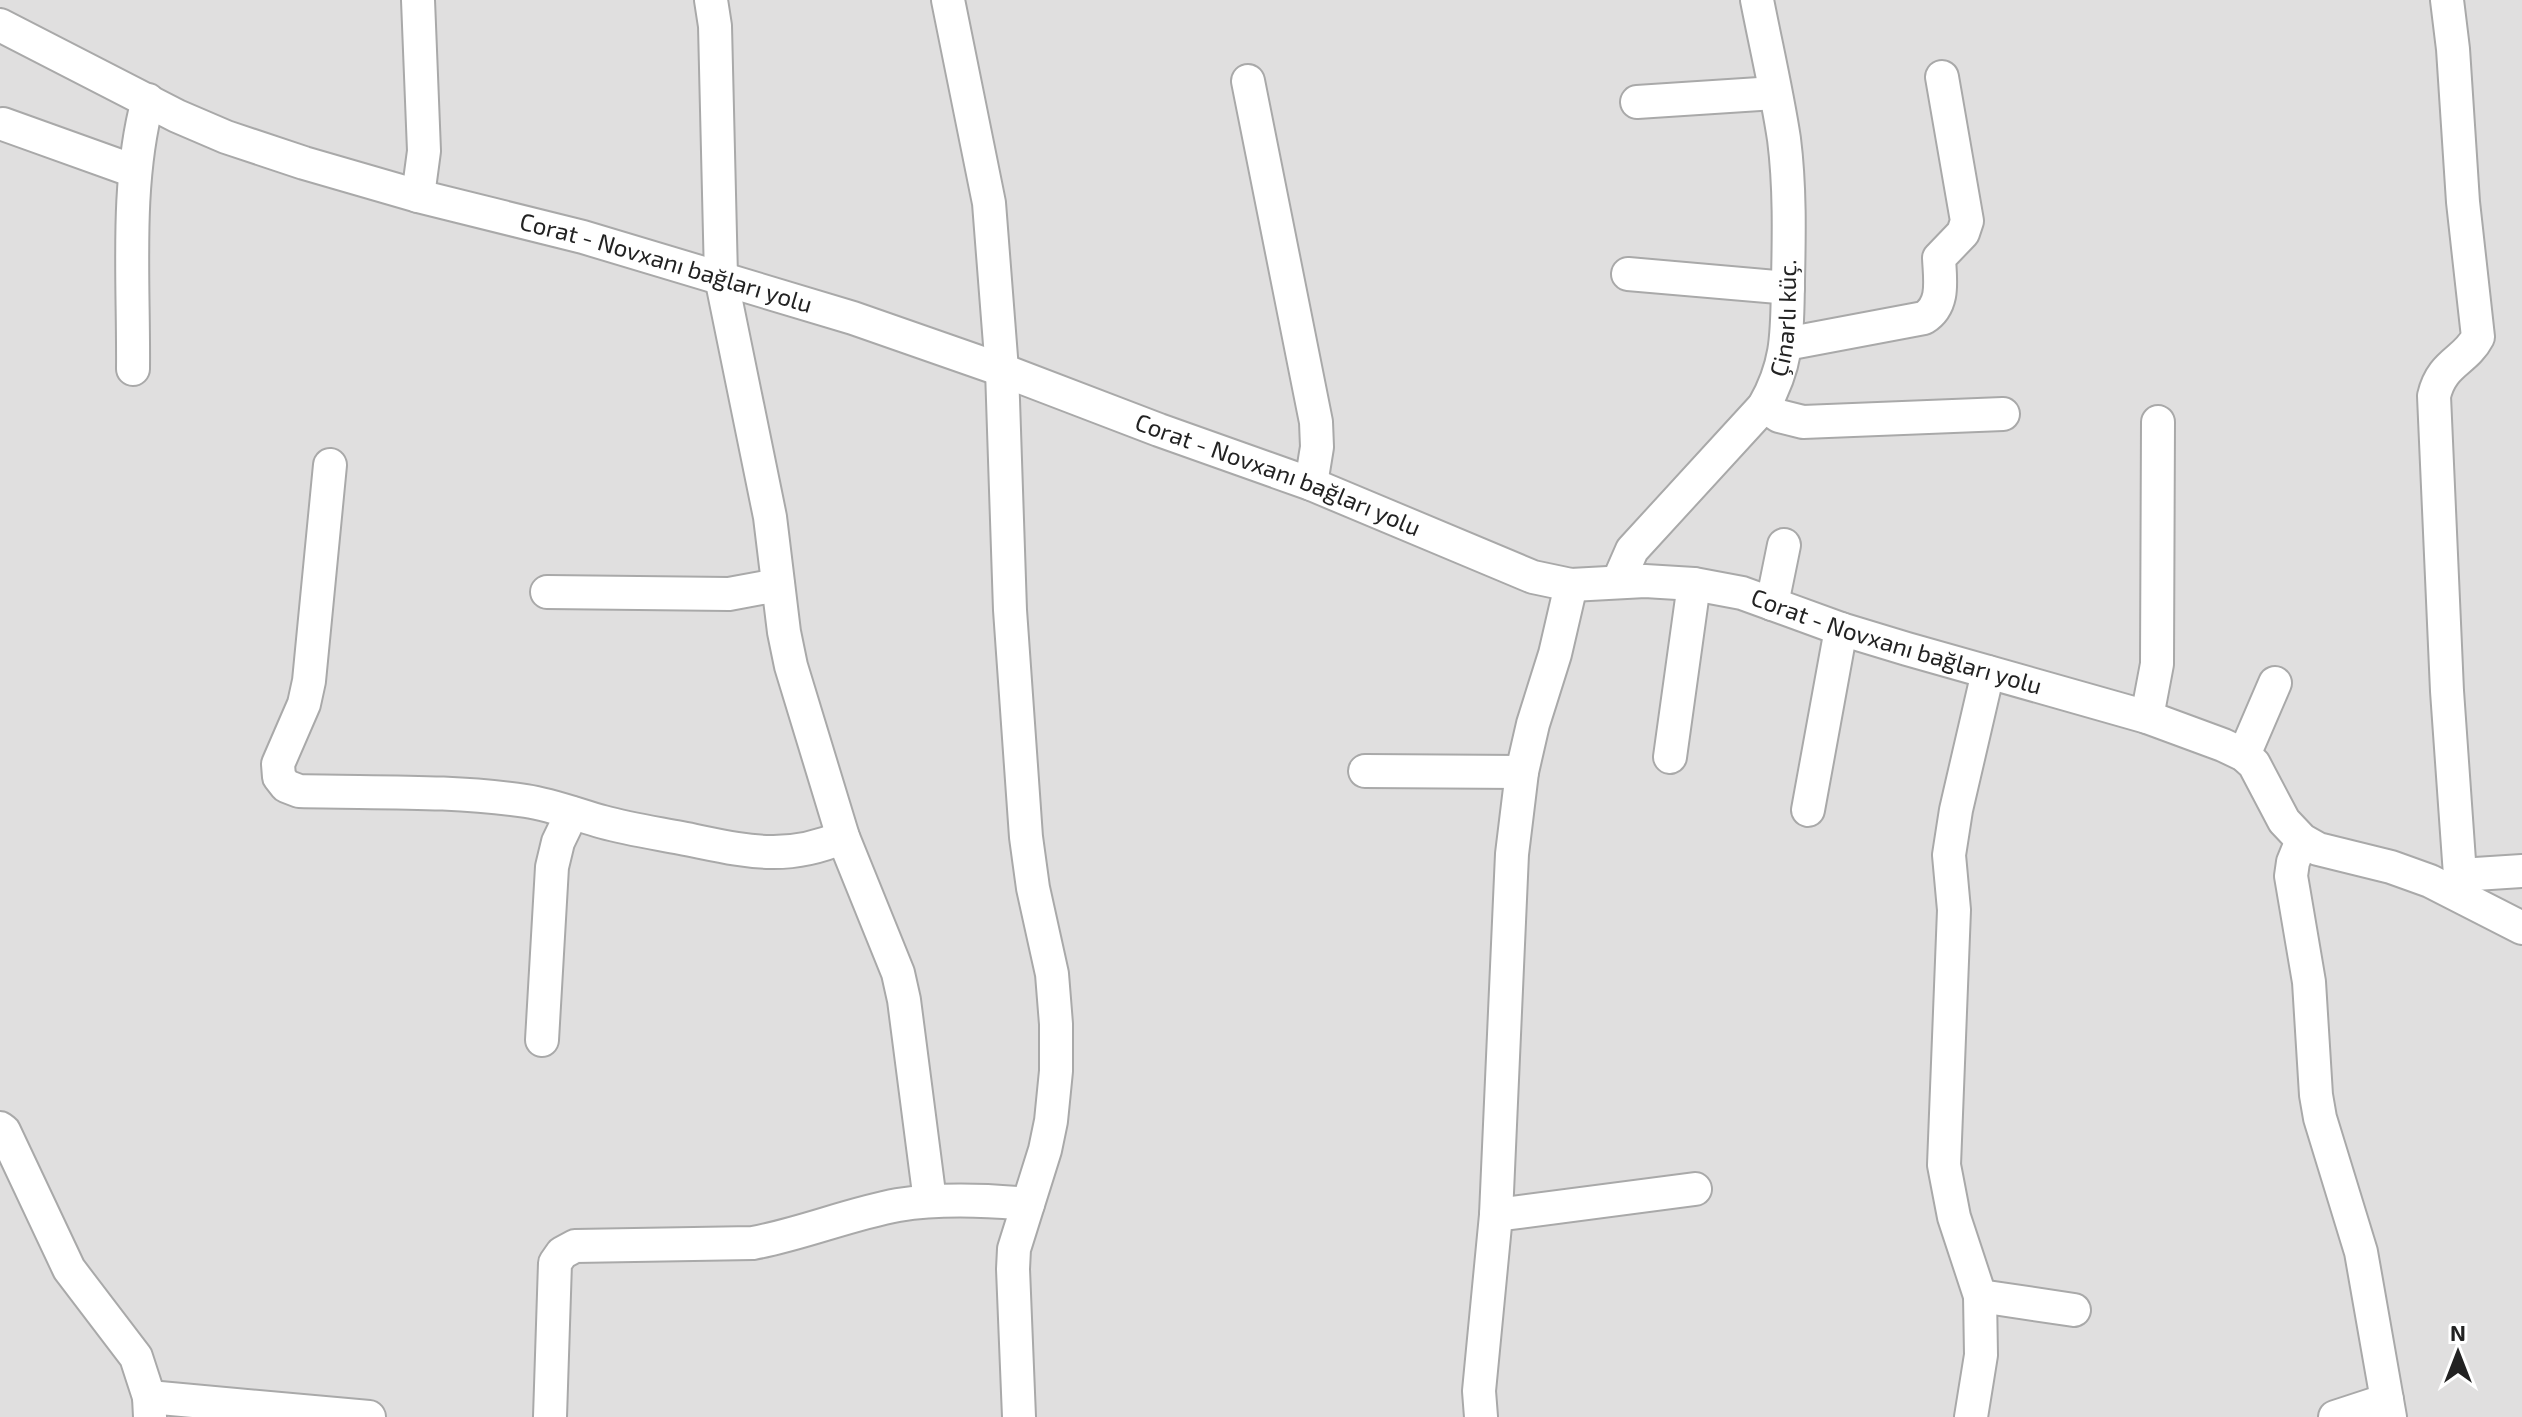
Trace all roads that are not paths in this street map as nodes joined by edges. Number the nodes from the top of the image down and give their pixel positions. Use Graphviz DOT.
graph roads {
  1 [pos="418,0"];
  2 [pos="711,0"];
  3 [pos="948,0"];
  4 [pos="1757,0"];
  5 [pos="2447,0"];
  6 [pos="0,25"];
  7 [pos="1942,77"];
  8 [pos="1248,81"];
  9 [pos="1775,93"];
  10 [pos="148,100"];
  11 [pos="1637,102"];
  12 [pos="3,124"];
  13 [pos="134,171"];
  14 [pos="418,196"];
  15 [pos="1628,274"];
  16 [pos="721,277"];
  17 [pos="1788,288"];
  18 [pos="1786,344"];
  19 [pos="133,369"];
  20 [pos="1002,370"];
  21 [pos="1764,406"];
  22 [pos="2003,414"];
  23 [pos="2158,422"];
  24 [pos="330,465"];
  25 [pos="1311,484"];
  26 [pos="1784,545"];
  27 [pos="1618,582"];
  28 [pos="1694,584"];
  29 [pos="778,585"];
  30 [pos="1571,585"];
  31 [pos="547,592"];
  32 [pos="1772,604"];
  33 [pos="1841,629"];
  34 [pos="1988,672"];
  35 [pos="2275,683"];
  36 [pos="2147,717"];
  37 [pos="2244,755"];
  38 [pos="1670,757"];
  39 [pos="1365,771"];
  40 [pos="1522,772"];
  41 [pos="1808,810"];
  42 [pos="572,813"];
  43 [pos="843,837"];
  44 [pos="2302,840"];
  45 [pos="2522,871"];
  46 [pos="2456,883"];
  47 [pos="2522,928"];
  48 [pos="542,1040"];
  49 [pos="0,1128"];
  50 [pos="1695,1189"];
  51 [pos="930,1201"];
  52 [pos="1028,1204"];
  53 [pos="1496,1215"];
  54 [pos="1980,1296"];
  55 [pos="2074,1310"];
  56 [pos="150,1407"];
  57 [pos="2388,1409"];
  58 [pos="369,1417"];
  59 [pos="550,1417"];
  60 [pos="1019,1417"];
  61 [pos="1481,1417"];
  62 [pos="1971,1417"];
  63 [pos="2335,1417"];
  1 -- 14 [label="street"];
  2 -- 16 [label="street"];
  3 -- 20 [label="street"];
  4 -- 9 [label="street, Çinarlı küç."];
  5 -- 46 [label="street"];
  6 -- 10 [label="street, Corat - Novxanı bağları yolu"];
  7 -- 18 [label="street"];
  8 -- 25 [label="street"];
  9 -- 11 [label="street"];
  9 -- 17 [label="street, Çinarlı küç."];
  10 -- 13 [label="street"];
  10 -- 14 [label="street, Corat - Novxanı bağları yolu"];
  12 -- 13 [label="street"];
  13 -- 19 [label="street"];
  14 -- 16 [label="street, Corat - Novxanı bağları yolu"];
  15 -- 17 [label="street"];
  16 -- 20 [label="street, Corat - Novxanı bağları yolu"];
  16 -- 29 [label="street"];
  17 -- 18 [label="street, Çinarlı küç."];
  18 -- 21 [label="street, Çinarlı küç."];
  20 -- 25 [label="street, Corat - Novxanı bağları yolu"];
  20 -- 52 [label="street"];
  21 -- 22 [label="street"];
  21 -- 27 [label="street, Çinarlı küç."];
  23 -- 36 [label="street"];
  24 -- 42 [label="street"];
  25 -- 30 [label="street, Corat - Novxanı bağları yolu"];
  26 -- 32 [label="street"];
  27 -- 28 [label="street, Corat - Novxanı bağları yolu"];
  27 -- 30 [label="street, Corat - Novxanı bağları yolu"];
  28 -- 32 [label="street, Corat - Novxanı bağları yolu"];
  28 -- 38 [label="street"];
  29 -- 31 [label="street"];
  29 -- 43 [label="street"];
  30 -- 40 [label="street"];
  32 -- 33 [label="street, Corat - Novxanı bağları yolu"];
  33 -- 34 [label="street, Corat - Novxanı bağları yolu"];
  33 -- 41 [label="street"];
  34 -- 36 [label="street, Corat - Novxanı bağları yolu"];
  34 -- 54 [label="street"];
  35 -- 37 [label="street"];
  36 -- 37 [label="street, Corat - Novxanı bağları yolu"];
  37 -- 44 [label="street"];
  39 -- 40 [label="street"];
  40 -- 53 [label="street"];
  42 -- 43 [label="street"];
  42 -- 48 [label="street"];
  43 -- 51 [label="street"];
  44 -- 46 [label="street"];
  44 -- 57 [label="street"];
  45 -- 46 [label="street"];
  46 -- 47 [label="street"];
  49 -- 56 [label="street"];
  50 -- 53 [label="street"];
  51 -- 52 [label="street"];
  51 -- 59 [label="street"];
  52 -- 60 [label="street"];
  53 -- 61 [label="street"];
  54 -- 55 [label="street"];
  54 -- 62 [label="street"];
  56 -- 58 [label="street"];
  57 -- 63 [label="street"];
}
